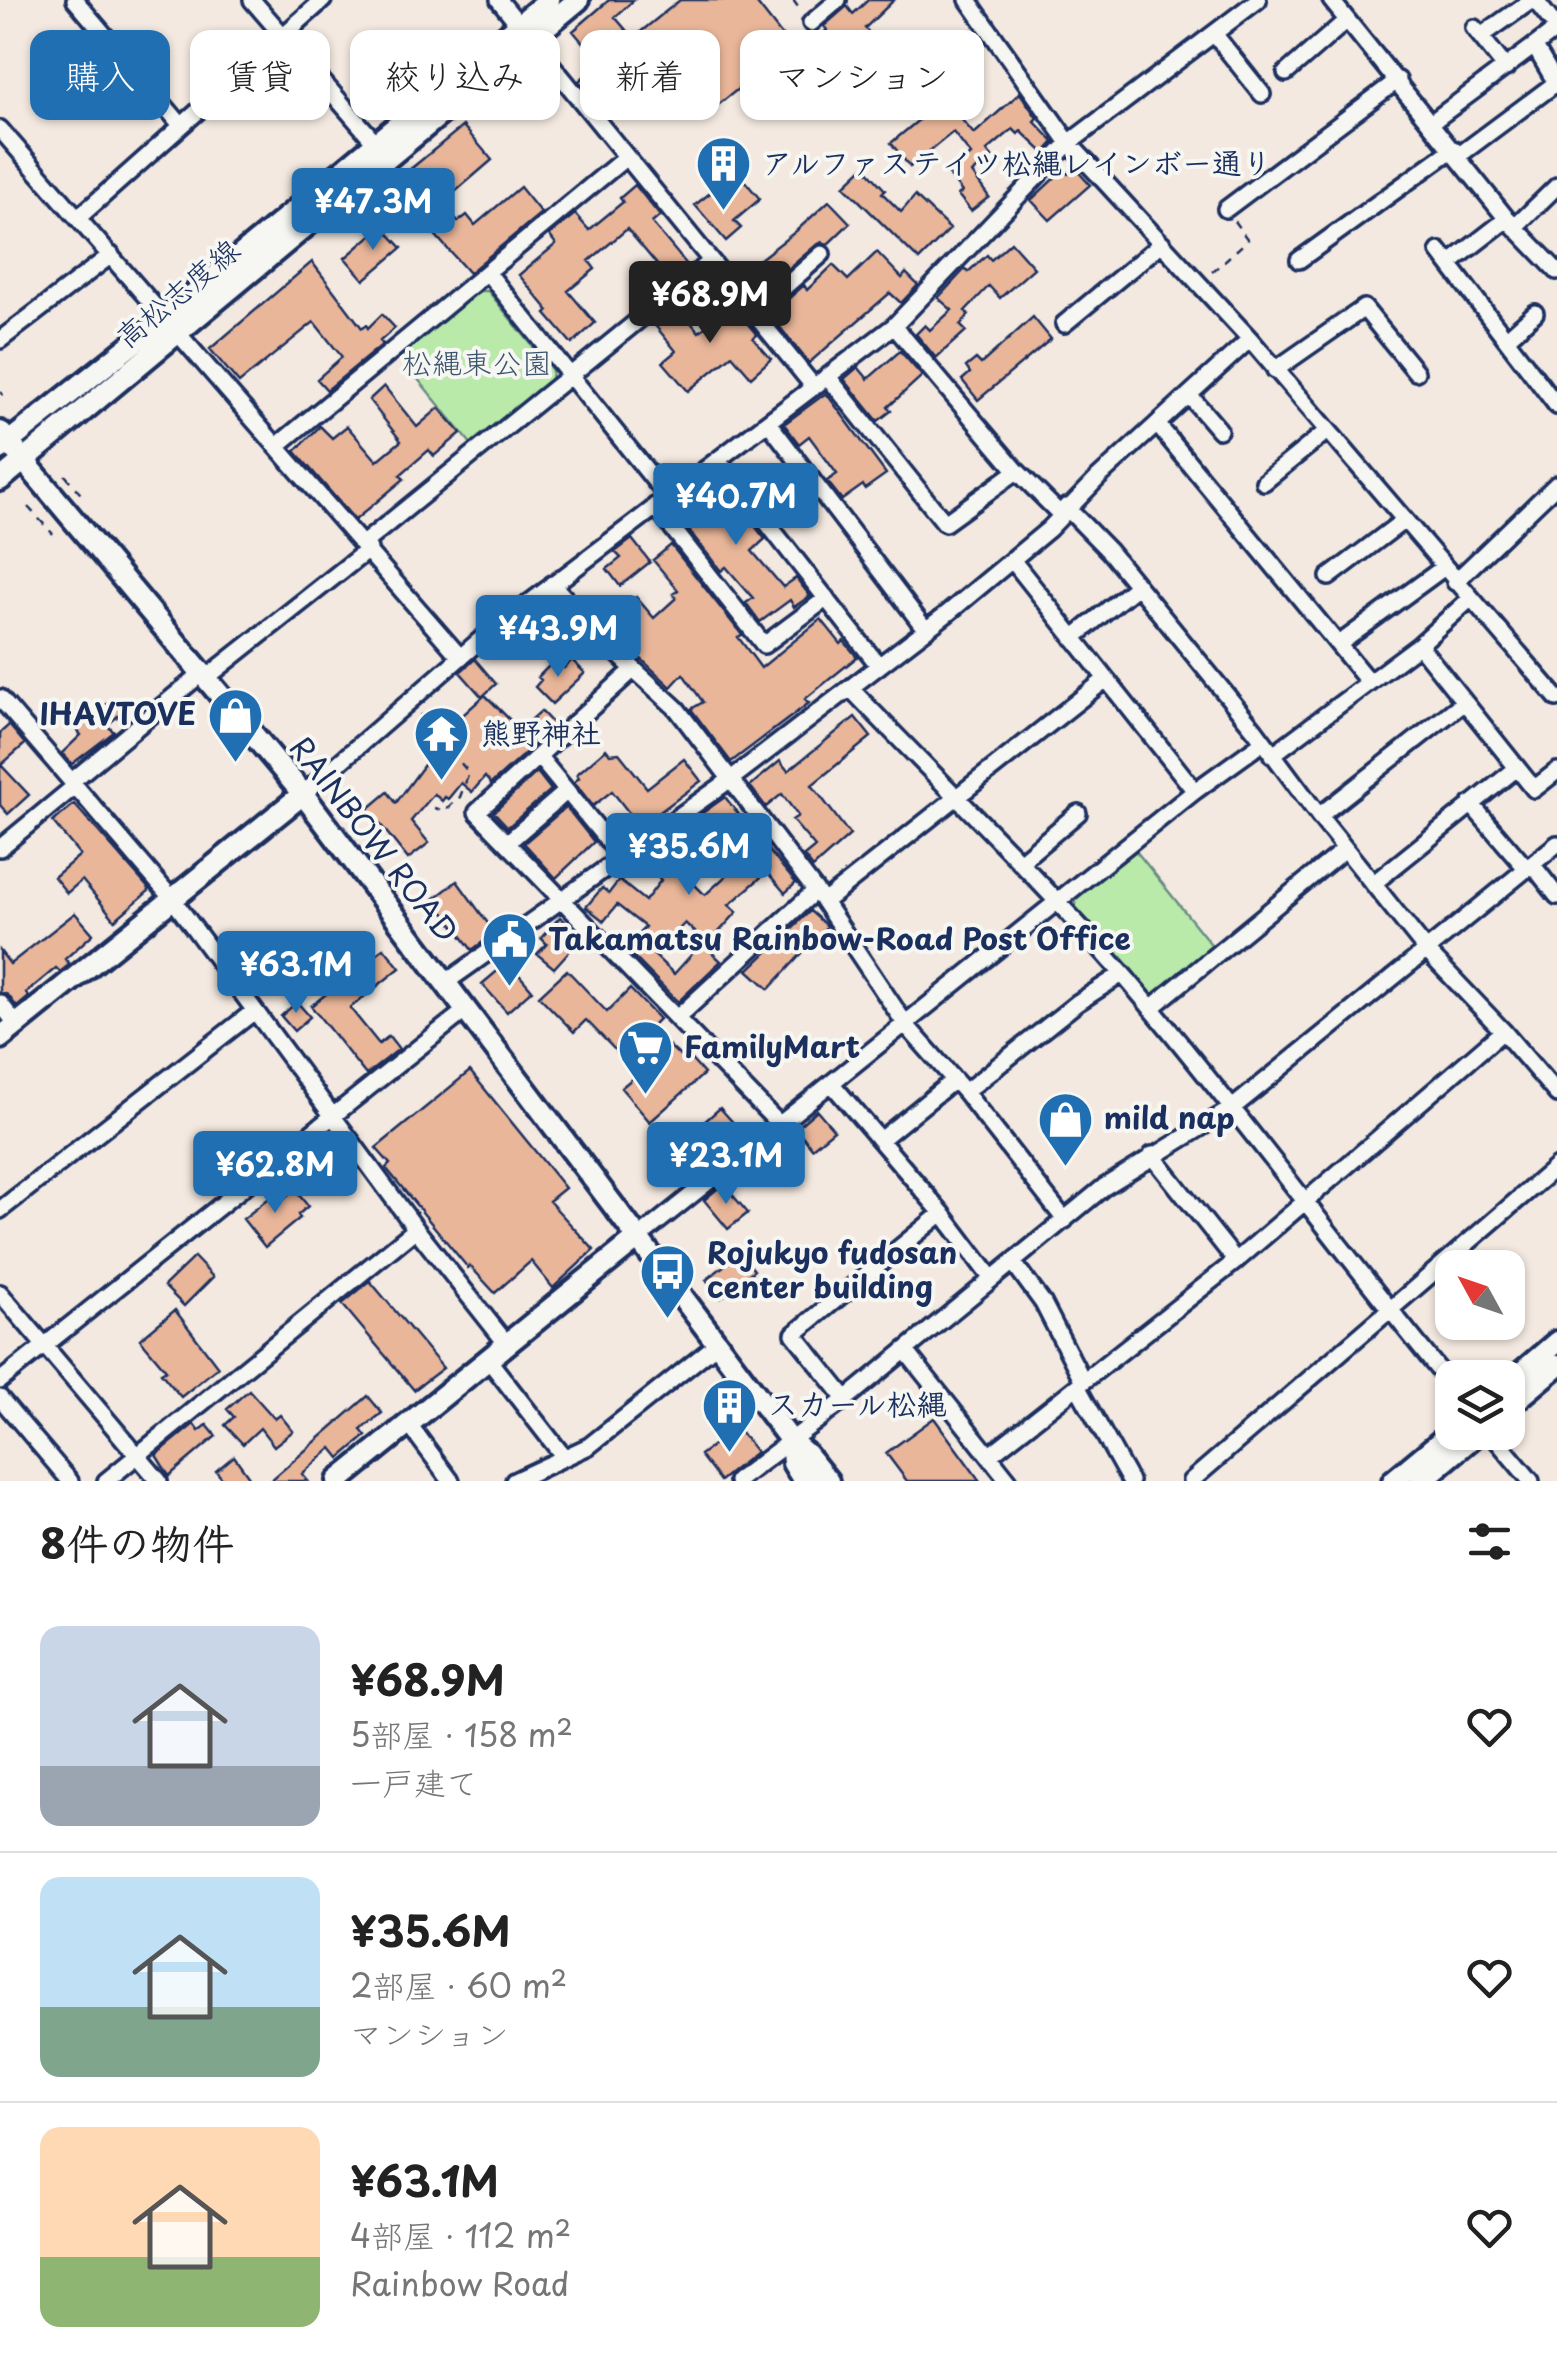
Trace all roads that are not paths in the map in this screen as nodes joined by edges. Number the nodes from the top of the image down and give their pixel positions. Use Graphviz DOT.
graph roads {
  1 [pos="75,0"];
  2 [pos="252,0"];
  3 [pos="323,0"];
  4 [pos="499,0"];
  5 [pos="549,0"];
  6 [pos="578,0"];
  7 [pos="838,0"];
  8 [pos="968,0"];
  9 [pos="1258,0"];
  10 [pos="1331,0"];
  11 [pos="1534,0"];
  12 [pos="1347,20"];
  13 [pos="811,23"];
  14 [pos="1557,29"];
  15 [pos="278,30"];
  16 [pos="288,30"];
  17 [pos="522,30"];
  18 [pos="528,30"];
  19 [pos="531,30"];
  20 [pos="1215,35"];
  21 [pos="1535,47"];
  22 [pos="1506,68"];
  23 [pos="1286,73"];
  24 [pos="560,77"];
  25 [pos="1398,80"];
  26 [pos="1556,83"];
  27 [pos="330,91"];
  28 [pos="1262,94"];
  29 [pos="190,117"];
  30 [pos="421,120"];
  31 [pos="1432,122"];
  32 [pos="181,125"];
  33 [pos="0,130"];
  34 [pos="1069,143"];
  35 [pos="382,152"];
  36 [pos="1455,152"];
  37 [pos="625,158"];
  38 [pos="1557,186"];
  39 [pos="1226,209"];
  40 [pos="78,218"];
  41 [pos="1511,223"];
  42 [pos="1162,243"];
  43 [pos="822,254"];
  44 [pos="111,255"];
  45 [pos="1299,260"];
  46 [pos="710,262"];
  47 [pos="1557,271"];
  48 [pos="487,272"];
  49 [pos="1535,313"];
  50 [pos="754,314"];
  51 [pos="1064,324"];
  52 [pos="172,325"];
  53 [pos="894,326"];
  54 [pos="1506,338"];
  55 [pos="1250,339"];
  56 [pos="0,340"];
  57 [pos="1276,370"];
  58 [pos="1416,372"];
  59 [pos="570,376"];
  60 [pos="829,378"];
  61 [pos="814,386"];
  62 [pos="1189,395"];
  63 [pos="1557,406"];
  64 [pos="768,422"];
  65 [pos="1158,424"];
  66 [pos="1219,430"];
  67 [pos="1326,432"];
  68 [pos="3,441"];
  69 [pos="277,446"];
  70 [pos="718,460"];
  71 [pos="24,461"];
  72 [pos="1017,471"];
  73 [pos="0,480"];
  74 [pos="1264,482"];
  75 [pos="1557,484"];
  76 [pos="661,501"];
  77 [pos="1063,511"];
  78 [pos="1403,520"];
  79 [pos="366,546"];
  80 [pos="1013,561"];
  81 [pos="1443,568"];
  82 [pos="1330,577"];
  83 [pos="1455,582"];
  84 [pos="552,584"];
  85 [pos="1137,586"];
  86 [pos="827,598"];
  87 [pos="1470,599"];
  88 [pos="926,630"];
  89 [pos="1074,638"];
  90 [pos="1338,644"];
  91 [pos="1418,645"];
  92 [pos="460,657"];
  93 [pos="879,666"];
  94 [pos="634,669"];
  95 [pos="204,675"];
  96 [pos="1106,678"];
  97 [pos="1368,680"];
  98 [pos="850,688"];
  99 [pos="0,698"];
  100 [pos="1557,698"];
  101 [pos="1464,702"];
  102 [pos="1267,749"];
  103 [pos="539,756"];
  104 [pos="1517,768"];
  105 [pos="1557,771"];
  106 [pos="732,779"];
  107 [pos="74,784"];
  108 [pos="567,791"];
  109 [pos="1195,791"];
  110 [pos="303,794"];
  111 [pos="954,796"];
  112 [pos="1471,804"];
  113 [pos="1078,813"];
  114 [pos="1319,816"];
  115 [pos="508,842"];
  116 [pos="1557,844"];
  117 [pos="0,848"];
  118 [pos="1345,849"];
  119 [pos="621,857"];
  120 [pos="1020,862"];
  121 [pos="1529,866"];
  122 [pos="1374,882"];
  123 [pos="819,896"];
  124 [pos="1557,896"];
  125 [pos="174,901"];
  126 [pos="561,901"];
  127 [pos="1058,904"];
  128 [pos="1427,951"];
  129 [pos="1122,974"];
  130 [pos="446,983"];
  131 [pos="0,1002"];
  132 [pos="1151,1008"];
  133 [pos="466,1010"];
  134 [pos="254,1012"];
  135 [pos="677,1018"];
  136 [pos="17,1025"];
  137 [pos="906,1025"];
  138 [pos="1503,1030"];
  139 [pos="0,1038"];
  140 [pos="832,1084"];
  141 [pos="960,1086"];
  142 [pos="1557,1094"];
  143 [pos="1231,1109"];
  144 [pos="335,1115"];
  145 [pos="780,1125"];
  146 [pos="880,1140"];
  147 [pos="1152,1155"];
  148 [pos="1557,1166"];
  149 [pos="1306,1200"];
  150 [pos="0,1210"];
  151 [pos="942,1213"];
  152 [pos="1066,1220"];
  153 [pos="416,1229"];
  154 [pos="638,1238"];
  155 [pos="1236,1261"];
  156 [pos="1014,1262"];
  157 [pos="992,1278"];
  158 [pos="0,1293"];
  159 [pos="1390,1310"];
  160 [pos="1557,1342"];
  161 [pos="506,1343"];
  162 [pos="717,1344"];
  163 [pos="45,1348"];
  164 [pos="906,1350"];
  165 [pos="487,1358"];
  166 [pos="1435,1365"];
  167 [pos="1557,1366"];
  168 [pos="1525,1369"];
  169 [pos="0,1382"];
  170 [pos="1080,1384"];
  171 [pos="1525,1393"];
  172 [pos="0,1398"];
  173 [pos="846,1399"];
  174 [pos="408,1423"];
  175 [pos="790,1441"];
  176 [pos="1435,1446"];
  177 [pos="1458,1450"];
  178 [pos="1505,1450"];
  179 [pos="990,1455"];
  180 [pos="138,1456"];
  181 [pos="564,1457"];
  182 [pos="70,1481"];
  183 [pos="106,1481"];
  184 [pos="159,1481"];
  185 [pos="338,1481"];
  186 [pos="451,1481"];
  187 [pos="514,1481"];
  188 [pos="737,1481"];
  189 [pos="804,1481"];
  190 [pos="828,1481"];
  191 [pos="1009,1481"];
  192 [pos="1130,1481"];
  193 [pos="1191,1481"];
  194 [pos="1393,1481"];
  195 [pos="1421,1481"];
  196 [pos="1531,1481"];
  1 -- 32 [label="street"];
  2 -- 15 [label="street"];
  3 -- 16 [label="street"];
  4 -- 17 [label="street"];
  5 -- 18 [label="street, 高松志度線"];
  6 -- 19 [label="street, 高松志度線"];
  7 -- 13 [label="street"];
  8 -- 34 [label="street"];
  9 -- 20 [label="street"];
  10 -- 12 [label="street"];
  11 -- 14 [label="street"];
  11 -- 22 [label="street"];
  12 -- 23 [label="street"];
  12 -- 25 [label="street"];
  14 -- 21 [label="street"];
  20 -- 28 [label="street"];
  20 -- 34 [label="street"];
  21 -- 22 [label="street"];
  21 -- 26 [label="street"];
  22 -- 31 [label="street"];
  24 -- 37 [label="street"];
  25 -- 31 [label="street"];
  25 -- 39 [label="street"];
  26 -- 36 [label="street"];
  27 -- 35 [label="street"];
  29 -- 32 [label="street"];
  30 -- 35 [label="street, 高松志度線"];
  31 -- 36 [label="street"];
  32 -- 40 [label="street"];
  33 -- 40 [label="street"];
  34 -- 42 [label="street"];
  34 -- 53 [label="street"];
  35 -- 52 [label="street, 高松志度線"];
  36 -- 41 [label="street"];
  36 -- 45 [label="street"];
  37 -- 46 [label="street"];
  37 -- 48 [label="street"];
  38 -- 41 [label="street"];
  40 -- 44 [label="street"];
  41 -- 47 [label="street"];
  41 -- 54 [label="street"];
  42 -- 51 [label="street"];
  42 -- 55 [label="street"];
  43 -- 50 [label="street"];
  44 -- 52 [label="street"];
  44 -- 56 [label="street"];
  46 -- 50 [label="street"];
  46 -- 59 [label="street"];
  48 -- 59 [label="street"];
  48 -- 69 [label="street"];
  49 -- 54 [label="street"];
  50 -- 61 [label="street"];
  52 -- 68 [label="street, 高松志度線"];
  52 -- 69 [label="street"];
  52 -- 71 [label="street, 高松志度線"];
  53 -- 60 [label="street"];
  53 -- 72 [label="street"];
  54 -- 63 [label="street"];
  55 -- 57 [label="street"];
  55 -- 62 [label="street"];
  57 -- 58 [label="street"];
  57 -- 67 [label="street"];
  59 -- 76 [label="street"];
  59 -- 79 [label="street"];
  60 -- 61 [label="street"];
  60 -- 72 [label="street"];
  61 -- 64 [label="street"];
  62 -- 65 [label="street"];
  62 -- 66 [label="street"];
  64 -- 70 [label="street"];
  64 -- 88 [label="street"];
  65 -- 77 [label="street"];
  65 -- 90 [label="street"];
  67 -- 74 [label="street"];
  67 -- 78 [label="street"];
  68 -- 71 [label="street, RAINBOW ROAD"];
  69 -- 79 [label="street"];
  70 -- 76 [label="street"];
  70 -- 86 [label="street"];
  71 -- 73 [label="street, 高松志度線"];
  71 -- 95 [label="street, RAINBOW ROAD"];
  72 -- 77 [label="street"];
  75 -- 83 [label="street"];
  76 -- 84 [label="street"];
  76 -- 86 [label="street"];
  77 -- 80 [label="street"];
  77 -- 85 [label="street"];
  78 -- 81 [label="street"];
  78 -- 82 [label="street"];
  79 -- 92 [label="street"];
  79 -- 95 [label="street"];
  80 -- 88 [label="street"];
  80 -- 89 [label="street"];
  81 -- 83 [label="street"];
  81 -- 90 [label="street"];
  83 -- 87 [label="street"];
  84 -- 92 [label="street"];
  84 -- 94 [label="street"];
  85 -- 89 [label="street"];
  85 -- 102 [label="street"];
  86 -- 93 [label="street"];
  87 -- 91 [label="street"];
  87 -- 100 [label="street"];
  88 -- 93 [label="street"];
  89 -- 96 [label="street"];
  90 -- 97 [label="street"];
  91 -- 97 [label="street"];
  91 -- 101 [label="street"];
  92 -- 110 [label="street"];
  93 -- 98 [label="street"];
  94 -- 103 [label="street"];
  94 -- 106 [label="street"];
  95 -- 107 [label="street"];
  95 -- 110 [label="street, RAINBOW ROAD"];
  96 -- 109 [label="street"];
  96 -- 111 [label="street"];
  97 -- 102 [label="street"];
  98 -- 106 [label="street"];
  98 -- 111 [label="street"];
  99 -- 107 [label="street"];
  101 -- 104 [label="street"];
  101 -- 114 [label="street"];
  102 -- 109 [label="street"];
  102 -- 114 [label="street"];
  103 -- 108 [label="street"];
  103 -- 115 [label="street"];
  104 -- 105 [label="street"];
  104 -- 112 [label="street"];
  106 -- 119 [label="street"];
  106 -- 123 [label="street"];
  107 -- 117 [label="street"];
  107 -- 125 [label="street"];
  108 -- 115 [label="street"];
  108 -- 119 [label="street"];
  109 -- 127 [label="street"];
  110 -- 125 [label="street"];
  110 -- 130 [label="street, RAINBOW ROAD"];
  111 -- 120 [label="street"];
  111 -- 123 [label="street"];
  112 -- 121 [label="street"];
  112 -- 122 [label="street"];
  113 -- 120 [label="street"];
  114 -- 118 [label="street"];
  115 -- 126 [label="street"];
  116 -- 121 [label="street"];
  118 -- 122 [label="street"];
  118 -- 132 [label="street"];
  119 -- 126 [label="street"];
  120 -- 127 [label="street"];
  121 -- 124 [label="street"];
  121 -- 128 [label="street"];
  122 -- 128 [label="street"];
  123 -- 135 [label="street"];
  123 -- 137 [label="street"];
  125 -- 134 [label="street"];
  125 -- 136 [label="street"];
  126 -- 130 [label="street"];
  126 -- 135 [label="street"];
  127 -- 129 [label="street"];
  127 -- 137 [label="street"];
  128 -- 138 [label="street"];
  128 -- 143 [label="street"];
  129 -- 132 [label="street"];
  129 -- 141 [label="street"];
  130 -- 133 [label="street, RAINBOW ROAD"];
  131 -- 136 [label="street"];
  132 -- 143 [label="street"];
  133 -- 144 [label="street"];
  133 -- 154 [label="street, RAINBOW ROAD"];
  134 -- 144 [label="street"];
  134 -- 150 [label="street"];
  135 -- 145 [label="street"];
  136 -- 139 [label="street"];
  137 -- 140 [label="street"];
  137 -- 141 [label="street"];
  138 -- 142 [label="street"];
  138 -- 149 [label="street"];
  140 -- 145 [label="street"];
  140 -- 146 [label="street"];
  141 -- 146 [label="street"];
  141 -- 152 [label="street"];
  143 -- 147 [label="street"];
  143 -- 149 [label="street"];
  144 -- 153 [label="street"];
  144 -- 163 [label="street"];
  145 -- 154 [label="street"];
  146 -- 151 [label="street"];
  147 -- 152 [label="street"];
  147 -- 155 [label="street"];
  148 -- 159 [label="street"];
  149 -- 155 [label="street"];
  149 -- 159 [label="street"];
  151 -- 157 [label="street"];
  151 -- 173 [label="street"];
  152 -- 156 [label="street"];
  153 -- 161 [label="street"];
  153 -- 180 [label="street"];
  154 -- 161 [label="street"];
  154 -- 162 [label="street, RAINBOW ROAD"];
  155 -- 170 [label="street"];
  156 -- 157 [label="street"];
  156 -- 170 [label="street"];
  157 -- 164 [label="street"];
  158 -- 163 [label="street"];
  159 -- 166 [label="street"];
  159 -- 193 [label="street"];
  160 -- 168 [label="street"];
  161 -- 165 [label="street"];
  162 -- 175 [label="street, RAINBOW ROAD"];
  162 -- 181 [label="street"];
  163 -- 169 [label="street"];
  163 -- 180 [label="street"];
  164 -- 173 [label="street"];
  164 -- 179 [label="street"];
  165 -- 174 [label="street"];
  165 -- 181 [label="street"];
  167 -- 171 [label="street"];
  170 -- 179 [label="street"];
  170 -- 192 [label="street"];
  172 -- 182 [label="street"];
  173 -- 175 [label="street"];
  174 -- 185 [label="street"];
  174 -- 186 [label="street"];
  175 -- 188 [label="street"];
  175 -- 189 [label="street"];
  175 -- 190 [label="street"];
  176 -- 194 [label="street"];
  177 -- 195 [label="street"];
  178 -- 196 [label="street"];
  179 -- 191 [label="street"];
  180 -- 183 [label="street"];
  180 -- 184 [label="street"];
  181 -- 187 [label="street"];
}
